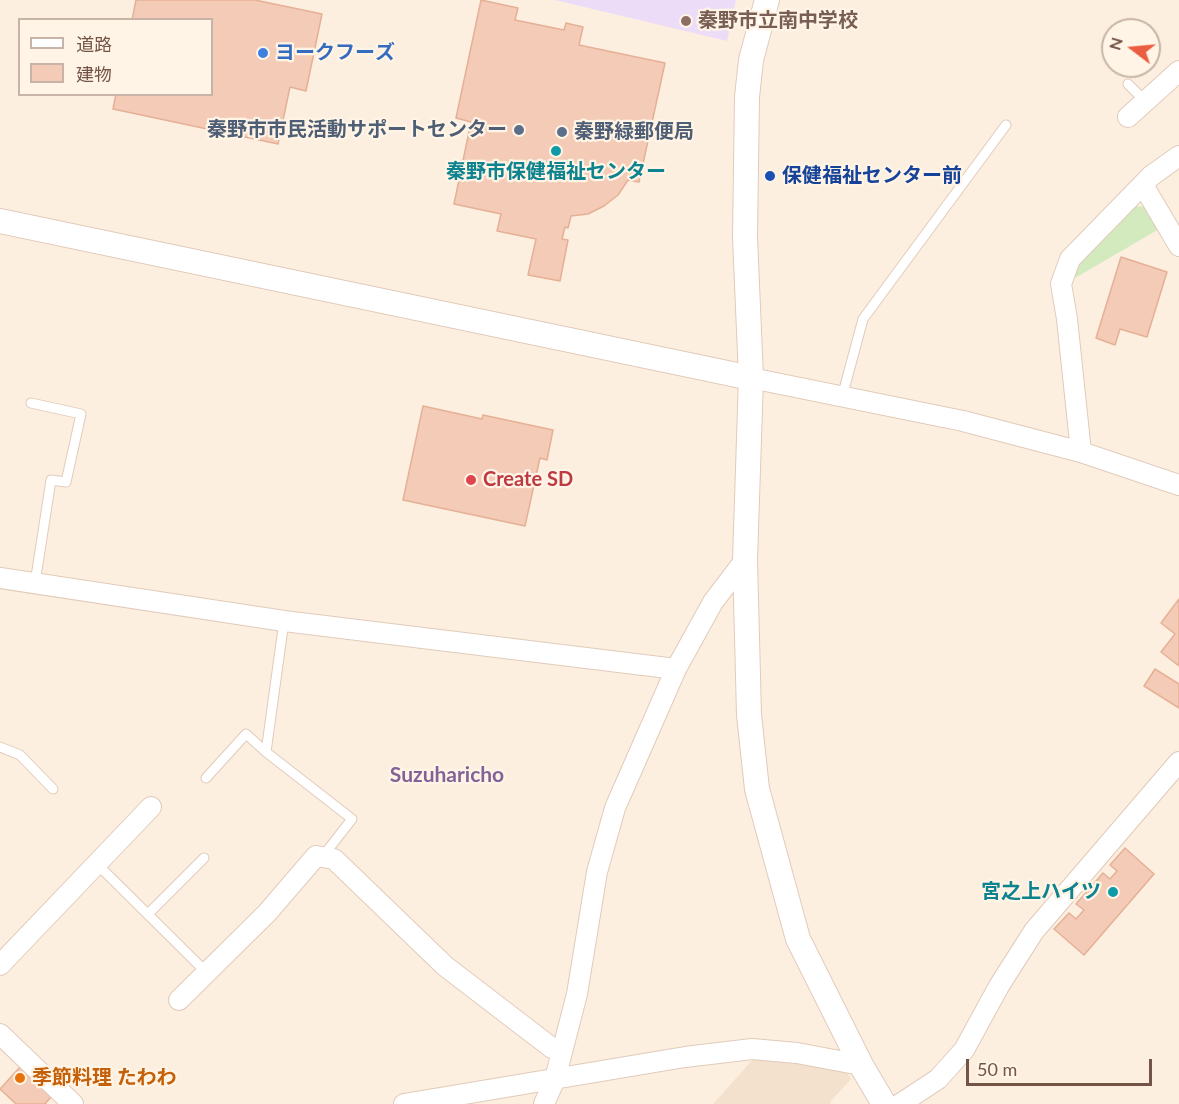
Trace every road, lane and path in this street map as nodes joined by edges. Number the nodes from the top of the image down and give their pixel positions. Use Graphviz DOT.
graph roads {
  1 [pos="766,0"];
  2 [pos="1179,71"];
  3 [pos="1128,84"];
  4 [pos="1145,101"];
  5 [pos="1128,117"];
  6 [pos="1006,126"];
  7 [pos="1179,156"];
  8 [pos="1143,185"];
  9 [pos="0,221"];
  10 [pos="1179,246"];
  11 [pos="751,378"];
  12 [pos="842,398"];
  13 [pos="31,403"];
  14 [pos="1081,452"];
  15 [pos="1179,485"];
  16 [pos="745,560"];
  17 [pos="0,578"];
  18 [pos="35,583"];
  19 [pos="284,621"];
  20 [pos="676,669"];
  21 [pos="0,747"];
  22 [pos="266,753"];
  23 [pos="1179,762"];
  24 [pos="206,778"];
  25 [pos="53,789"];
  26 [pos="151,807"];
  27 [pos="324,856"];
  28 [pos="204,858"];
  29 [pos="97,864"];
  30 [pos="148,914"];
  31 [pos="0,964"];
  32 [pos="206,972"];
  33 [pos="179,1000"];
  34 [pos="0,1034"];
  35 [pos="562,1051"];
  36 [pos="861,1065"];
  37 [pos="555,1079"];
  38 [pos="73,1104"];
  39 [pos="404,1104"];
  40 [pos="544,1104"];
  41 [pos="884,1104"];
  42 [pos="900,1104"];
  1 -- 11 [label="street"];
  2 -- 4 [label="street"];
  3 -- 4 [label="lane"];
  4 -- 5 [label="street"];
  6 -- 12 [label="lane"];
  7 -- 8 [label="street"];
  8 -- 10 [label="street"];
  8 -- 14 [label="street"];
  9 -- 11 [label="street"];
  11 -- 12 [label="street"];
  11 -- 16 [label="street"];
  12 -- 14 [label="street"];
  13 -- 18 [label="lane"];
  14 -- 15 [label="street"];
  16 -- 20 [label="street"];
  16 -- 36 [label="street"];
  17 -- 18 [label="street"];
  18 -- 19 [label="street"];
  19 -- 20 [label="street"];
  19 -- 22 [label="lane"];
  20 -- 35 [label="street"];
  21 -- 25 [label="lane"];
  22 -- 24 [label="lane"];
  22 -- 27 [label="lane"];
  23 -- 42 [label="street"];
  26 -- 29 [label="street"];
  27 -- 32 [label="street"];
  27 -- 35 [label="street"];
  28 -- 30 [label="lane"];
  29 -- 30 [label="lane"];
  29 -- 31 [label="street"];
  30 -- 32 [label="lane"];
  32 -- 33 [label="street"];
  34 -- 38 [label="street"];
  35 -- 37 [label="street"];
  36 -- 37 [label="street"];
  36 -- 41 [label="street"];
  37 -- 39 [label="street"];
  37 -- 40 [label="street"];
}
